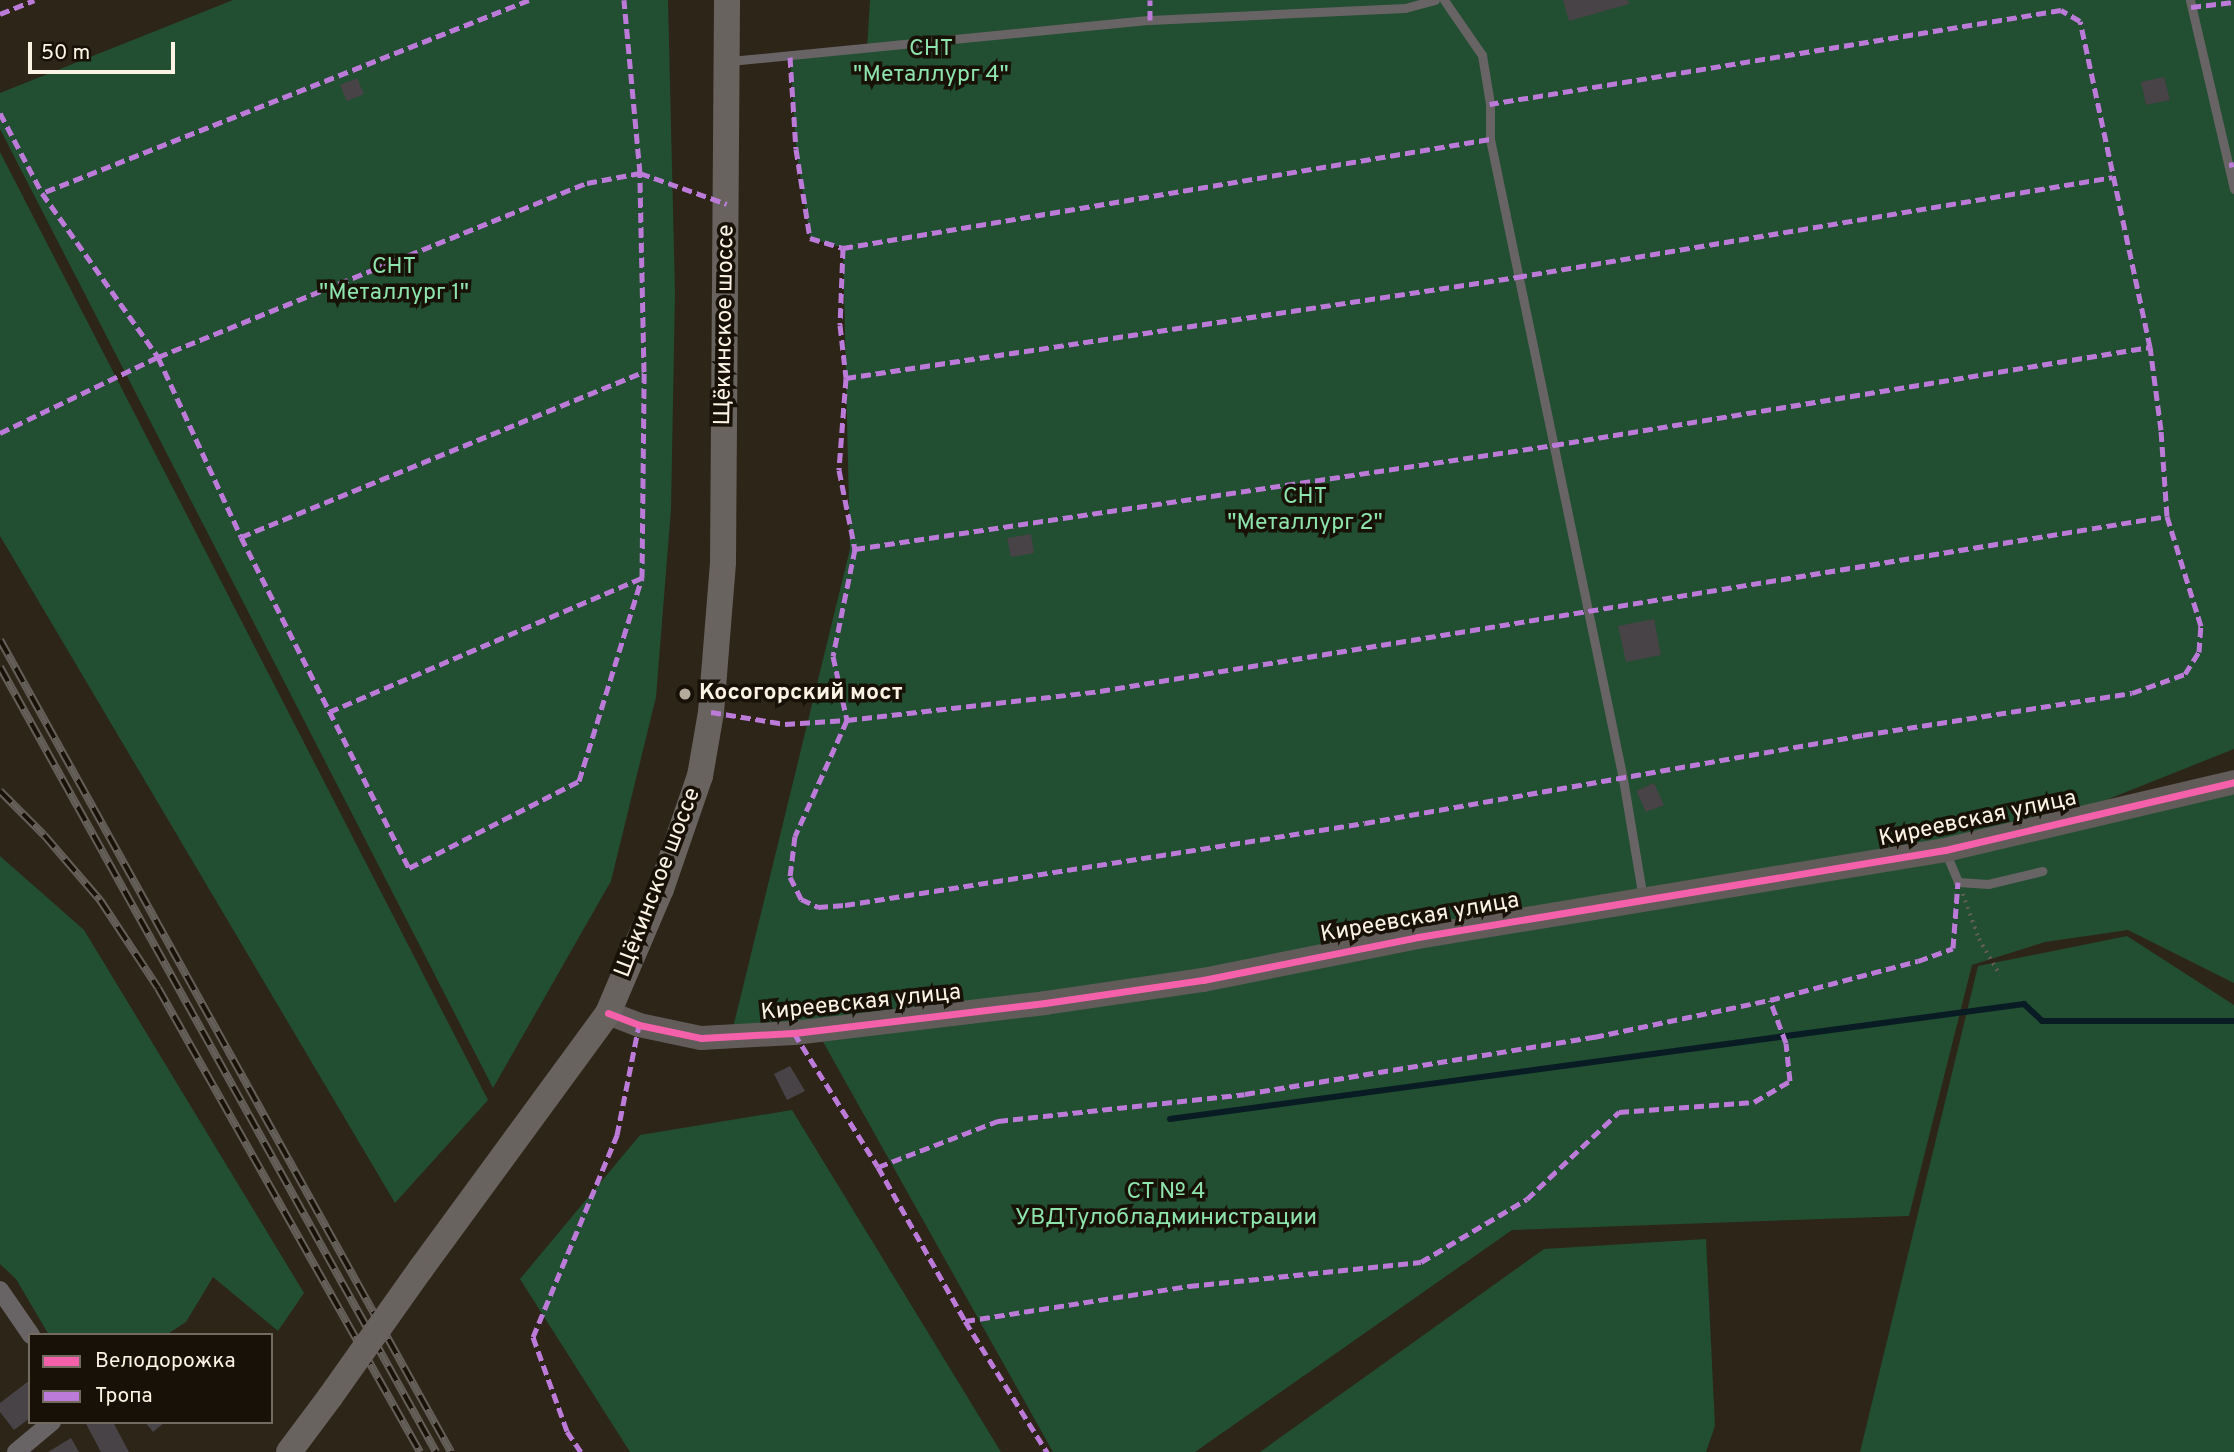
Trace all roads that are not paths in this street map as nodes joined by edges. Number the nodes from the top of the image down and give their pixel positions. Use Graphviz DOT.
graph roads {
  1 [pos="727,0"];
  2 [pos="1435,0"];
  3 [pos="1444,0"];
  4 [pos="2190,0"];
  5 [pos="728,61"];
  6 [pos="2234,189"];
  7 [pos="2234,782"];
  8 [pos="1945,850"];
  9 [pos="2042,871"];
  10 [pos="1643,900"];
  11 [pos="608,1013"];
  12 [pos="0,1290"];
  13 [pos="30,1333"];
  14 [pos="50,1424"];
  15 [pos="16,1452"];
  16 [pos="289,1452"];
  1 -- 5 [label="main road, Щёкинское шоссе"];
  2 -- 5 [label="lane"];
  3 -- 10 [label="lane"];
  4 -- 6 [label="lane"];
  5 -- 11 [label="main road, Щёкинское шоссе"];
  7 -- 8 [label="street, Киреевская улица"];
  8 -- 9 [label="lane"];
  8 -- 10 [label="street, Киреевская улица"];
  10 -- 11 [label="street, Киреевская улица"];
  11 -- 16 [label="main road, Щёкинское шоссе, bridge"];
  12 -- 13 [label="street"];
  14 -- 15 [label="street"];
}
